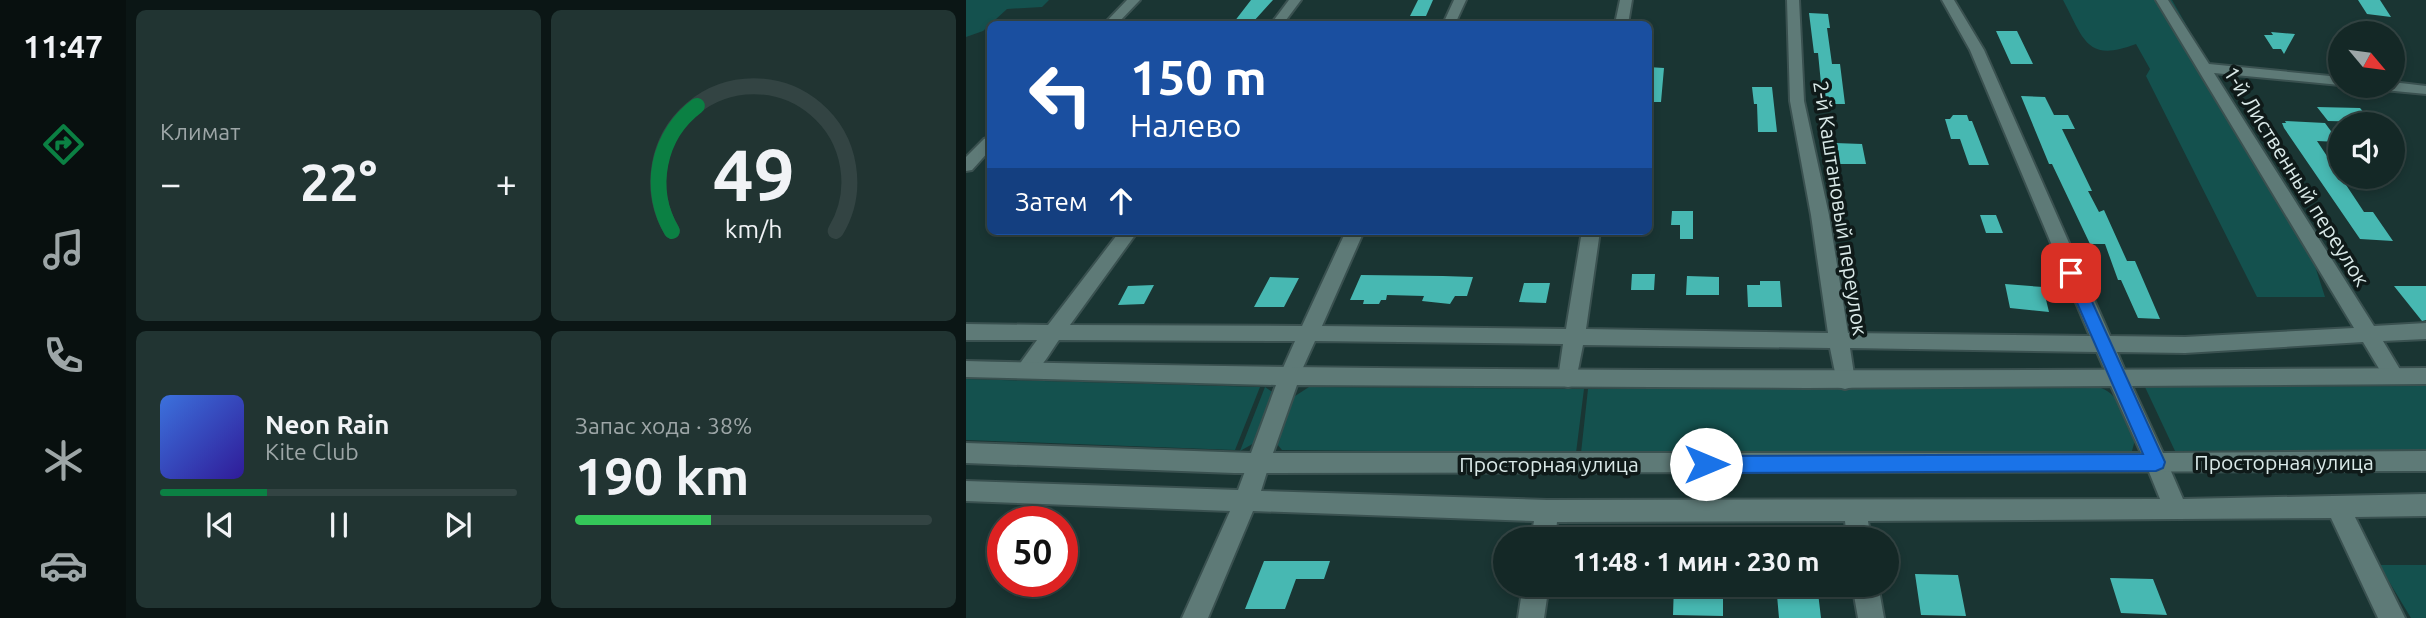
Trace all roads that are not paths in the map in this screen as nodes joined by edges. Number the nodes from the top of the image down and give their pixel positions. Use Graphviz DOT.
graph roads {
  1 [pos="1134,0"];
  2 [pos="1295,0"];
  3 [pos="1460,0"];
  4 [pos="1626,0"];
  5 [pos="1793,0"];
  6 [pos="1948,0"];
  7 [pos="2162,0"];
  8 [pos="1113,21"];
  9 [pos="1279,21"];
  10 [pos="1450,21"];
  11 [pos="1622,21"];
  12 [pos="2203,68"];
  13 [pos="2328,80"];
  14 [pos="2405,88"];
  15 [pos="2426,90"];
  16 [pos="987,145"];
  17 [pos="966,166"];
  18 [pos="1126,235"];
  19 [pos="1353,235"];
  20 [pos="1590,235"];
  21 [pos="1055,331"];
  22 [pos="2426,331"];
  23 [pos="966,332"];
  24 [pos="2367,333"];
  25 [pos="1309,334"];
  26 [pos="1574,337"];
  27 [pos="1839,340"];
  28 [pos="2101,344"];
  29 [pos="966,369"];
  30 [pos="1026,369"];
  31 [pos="2394,376"];
  32 [pos="2426,376"];
  33 [pos="1289,377"];
  34 [pos="2118,378"];
  35 [pos="1568,379"];
  36 [pos="1845,381"];
  37 [pos="966,453"];
  38 [pos="2426,461"];
  39 [pos="1259,462"];
  40 [pos="2156,462"];
  41 [pos="966,491"];
  42 [pos="1246,500"];
  43 [pos="2426,505"];
  44 [pos="2338,508"];
  45 [pos="2176,510"];
  46 [pos="1547,511"];
  47 [pos="1855,511"];
  48 [pos="1545,527"];
  49 [pos="1857,527"];
  50 [pos="1534,597"];
  51 [pos="1867,597"];
  52 [pos="1195,618"];
  53 [pos="1531,618"];
  54 [pos="1871,618"];
  55 [pos="2392,618"];
  1 -- 8 [label="street"];
  2 -- 9 [label="street"];
  3 -- 10 [label="street"];
  4 -- 11 [label="street"];
  5 -- 27 [label="street, 2-й Каштановый переулок"];
  6 -- 28 [label="street"];
  7 -- 12 [label="street, 1-й Лиственный переулок"];
  12 -- 13 [label="street"];
  12 -- 24 [label="street, 1-й Лиственный переулок"];
  14 -- 15 [label="street"];
  16 -- 17 [label="street"];
  18 -- 21 [label="street"];
  19 -- 25 [label="street"];
  20 -- 26 [label="street"];
  21 -- 23 [label="street"];
  21 -- 25 [label="street"];
  21 -- 30 [label="street"];
  22 -- 24 [label="street"];
  24 -- 28 [label="street"];
  24 -- 31 [label="street, 1-й Лиственный переулок"];
  25 -- 26 [label="street"];
  25 -- 33 [label="street"];
  26 -- 27 [label="street"];
  26 -- 35 [label="street"];
  27 -- 28 [label="street"];
  27 -- 36 [label="street, 2-й Каштановый переулок"];
  28 -- 34 [label="street"];
  29 -- 30 [label="street"];
  30 -- 33 [label="street"];
  31 -- 32 [label="street"];
  31 -- 34 [label="street"];
  33 -- 35 [label="street"];
  33 -- 39 [label="street"];
  34 -- 36 [label="street"];
  34 -- 40 [label="street"];
  35 -- 36 [label="street"];
  37 -- 39 [label="street, Просторная улица"];
  38 -- 40 [label="street, Просторная улица"];
  39 -- 40 [label="street, Просторная улица"];
  39 -- 42 [label="street"];
  40 -- 45 [label="street"];
  41 -- 42 [label="street"];
  42 -- 46 [label="street"];
  42 -- 52 [label="street"];
  43 -- 44 [label="street"];
  44 -- 45 [label="street"];
  44 -- 55 [label="street"];
  45 -- 47 [label="street"];
  46 -- 47 [label="street"];
  46 -- 48 [label="street"];
  47 -- 49 [label="street"];
  50 -- 53 [label="street"];
  51 -- 54 [label="street"];
}
